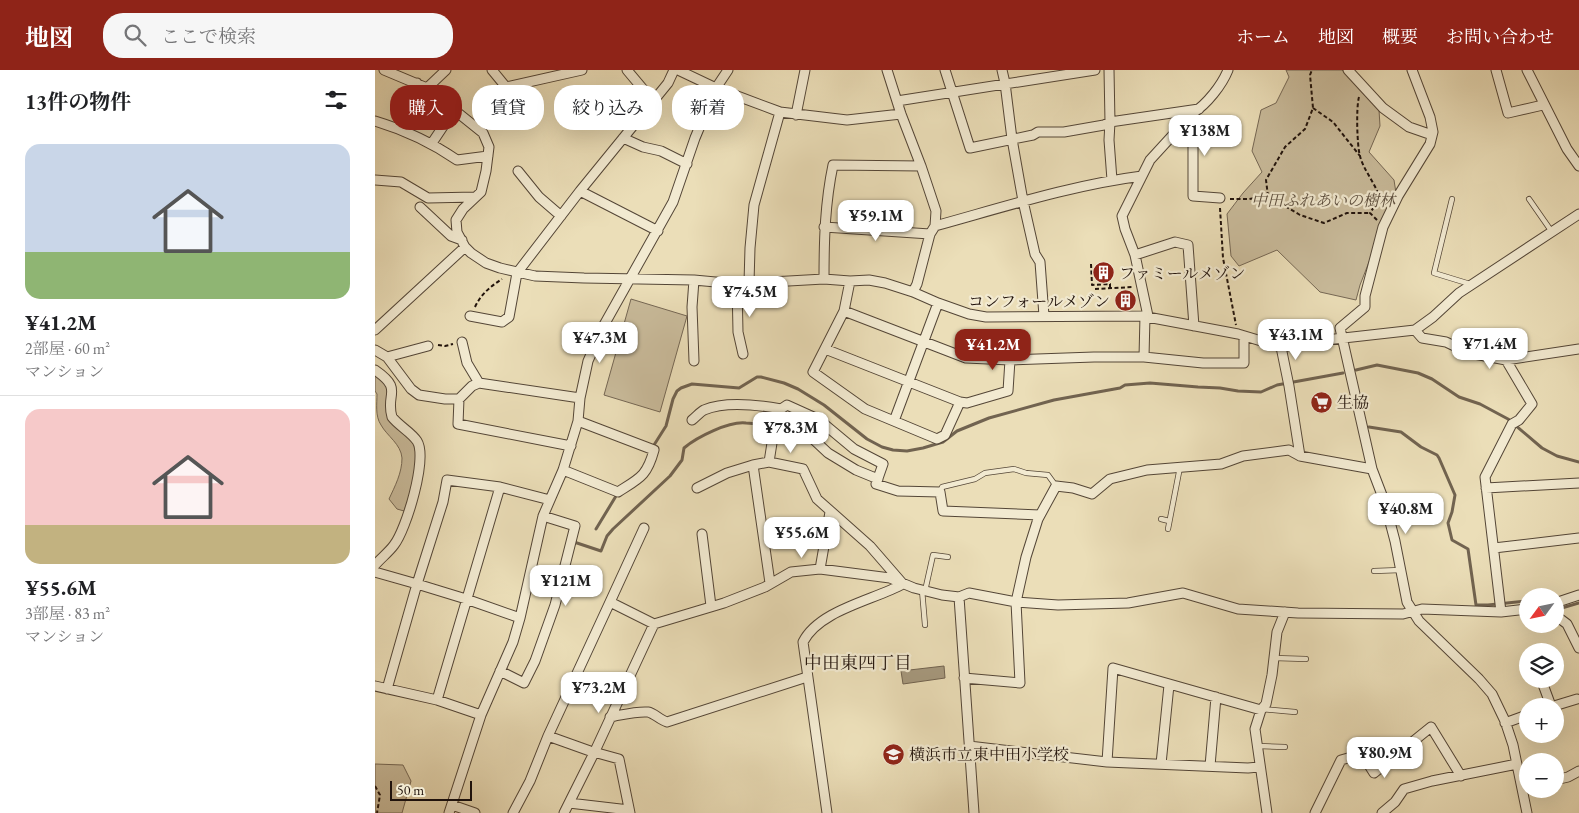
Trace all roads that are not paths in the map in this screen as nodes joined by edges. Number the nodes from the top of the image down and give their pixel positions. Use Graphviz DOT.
graph roads {
  1 [pos="384,70"];
  2 [pos="446,70"];
  3 [pos="492,70"];
  4 [pos="582,70"];
  5 [pos="627,70"];
  6 [pos="673,70"];
  7 [pos="679,70"];
  8 [pos="727,70"];
  9 [pos="805,70"];
  10 [pos="887,70"];
  11 [pos="945,70"];
  12 [pos="1002,70"];
  13 [pos="1095,70"];
  14 [pos="1109,70"];
  15 [pos="1228,70"];
  16 [pos="1348,70"];
  17 [pos="1412,70"];
  18 [pos="1496,70"];
  19 [pos="1531,71"];
  20 [pos="559,73"];
  21 [pos="1057,73"];
  22 [pos="417,83"];
  23 [pos="1005,83"];
  24 [pos="421,85"];
  25 [pos="430,85"];
  26 [pos="639,85"];
  27 [pos="710,85"];
  28 [pos="718,85"];
  29 [pos="662,91"];
  30 [pos="952,92"];
  31 [pos="744,98"];
  32 [pos="897,101"];
  33 [pos="1543,105"];
  34 [pos="1196,111"];
  35 [pos="780,112"];
  36 [pos="901,114"];
  37 [pos="796,115"];
  38 [pos="462,116"];
  39 [pos="375,121"];
  40 [pos="1110,122"];
  41 [pos="390,125"];
  42 [pos="404,130"];
  43 [pos="441,130"];
  44 [pos="630,130"];
  45 [pos="698,130"];
  46 [pos="1431,135"];
  47 [pos="623,138"];
  48 [pos="1012,139"];
  49 [pos="432,143"];
  50 [pos="488,156"];
  51 [pos="687,164"];
  52 [pos="921,166"];
  53 [pos="1579,166"];
  54 [pos="518,171"];
  55 [pos="1142,176"];
  56 [pos="375,180"];
  57 [pos="1112,180"];
  58 [pos="581,191"];
  59 [pos="475,197"];
  60 [pos="1220,198"];
  61 [pos="1452,199"];
  62 [pos="1023,200"];
  63 [pos="1529,200"];
  64 [pos="420,207"];
  65 [pos="1579,214"];
  66 [pos="561,216"];
  67 [pos="824,228"];
  68 [pos="933,230"];
  69 [pos="658,231"];
  70 [pos="1552,232"];
  71 [pos="463,244"];
  72 [pos="1135,254"];
  73 [pos="517,273"];
  74 [pos="824,279"];
  75 [pos="629,280"];
  76 [pos="694,280"];
  77 [pos="850,281"];
  78 [pos="749,283"];
  79 [pos="737,284"];
  80 [pos="1471,284"];
  81 [pos="913,292"];
  82 [pos="938,303"];
  83 [pos="844,311"];
  84 [pos="470,316"];
  85 [pos="1044,316"];
  86 [pos="1147,316"];
  87 [pos="1194,326"];
  88 [pos="375,330"];
  89 [pos="1415,330"];
  90 [pos="1241,336"];
  91 [pos="1343,339"];
  92 [pos="462,342"];
  93 [pos="923,342"];
  94 [pos="428,346"];
  95 [pos="1281,346"];
  96 [pos="825,349"];
  97 [pos="375,350"];
  98 [pos="1579,350"];
  99 [pos="743,354"];
  100 [pos="387,357"];
  101 [pos="1144,357"];
  102 [pos="694,360"];
  103 [pos="1011,360"];
  104 [pos="1506,360"];
  105 [pos="375,370"];
  106 [pos="909,382"];
  107 [pos="479,383"];
  108 [pos="580,398"];
  109 [pos="459,399"];
  110 [pos="960,402"];
  111 [pos="781,408"];
  112 [pos="692,420"];
  113 [pos="578,421"];
  114 [pos="894,421"];
  115 [pos="775,424"];
  116 [pos="571,446"];
  117 [pos="1300,456"];
  118 [pos="769,462"];
  119 [pos="753,465"];
  120 [pos="1180,467"];
  121 [pos="1372,469"];
  122 [pos="563,470"];
  123 [pos="858,478"];
  124 [pos="877,482"];
  125 [pos="1579,483"];
  126 [pos="1056,486"];
  127 [pos="500,487"];
  128 [pos="697,488"];
  129 [pos="1486,488"];
  130 [pos="939,492"];
  131 [pos="550,500"];
  132 [pos="830,512"];
  133 [pos="1040,515"];
  134 [pos="543,516"];
  135 [pos="1161,519"];
  136 [pos="1169,521"];
  137 [pos="644,528"];
  138 [pos="1168,529"];
  139 [pos="702,534"];
  140 [pos="1579,538"];
  141 [pos="1494,548"];
  142 [pos="948,557"];
  143 [pos="375,565"];
  144 [pos="820,569"];
  145 [pos="1401,570"];
  146 [pos="1375,571"];
  147 [pos="375,572"];
  148 [pos="770,583"];
  149 [pos="417,584"];
  150 [pos="903,584"];
  151 [pos="924,590"];
  152 [pos="1579,595"];
  153 [pos="959,597"];
  154 [pos="466,599"];
  155 [pos="1564,600"];
  156 [pos="610,602"];
  157 [pos="1016,602"];
  158 [pos="711,606"];
  159 [pos="1519,610"];
  160 [pos="1412,611"];
  161 [pos="1285,612"];
  162 [pos="1501,612"];
  163 [pos="520,618"];
  164 [pos="1564,622"];
  165 [pos="654,624"];
  166 [pos="925,625"];
  167 [pos="1579,648"];
  168 [pos="1273,658"];
  169 [pos="1306,659"];
  170 [pos="500,671"];
  171 [pos="807,677"];
  172 [pos="965,678"];
  173 [pos="1169,685"];
  174 [pos="375,686"];
  175 [pos="387,689"];
  176 [pos="1216,697"];
  177 [pos="1577,699"];
  178 [pos="437,700"];
  179 [pos="1564,703"];
  180 [pos="1262,709"];
  181 [pos="1295,712"];
  182 [pos="481,715"];
  183 [pos="611,717"];
  184 [pos="1519,718"];
  185 [pos="1505,723"];
  186 [pos="548,736"];
  187 [pos="969,746"];
  188 [pos="1257,746"];
  189 [pos="1285,747"];
  190 [pos="595,752"];
  191 [pos="1107,762"];
  192 [pos="1161,764"];
  193 [pos="1517,764"];
  194 [pos="1210,766"];
  195 [pos="1259,767"];
  196 [pos="1519,770"];
  197 [pos="1579,771"];
  198 [pos="1461,776"];
  199 [pos="1564,778"];
  200 [pos="1526,798"];
  201 [pos="569,803"];
  202 [pos="451,809"];
  203 [pos="630,812"];
  204 [pos="1385,812"];
  205 [pos="475,813"];
  206 [pos="513,813"];
  207 [pos="565,813"];
  208 [pos="827,813"];
  209 [pos="974,813"];
  210 [pos="1267,813"];
  211 [pos="1315,813"];
  212 [pos="1527,813"];
  1 -- 22 [label="street"];
  2 -- 25 [label="street"];
  3 -- 20 [label="street"];
  4 -- 20 [label="street"];
  5 -- 26 [label="street"];
  6 -- 29 [label="street"];
  7 -- 27 [label="street"];
  8 -- 28 [label="street"];
  9 -- 37 [label="street"];
  10 -- 32 [label="street"];
  11 -- 30 [label="street"];
  12 -- 23 [label="street"];
  13 -- 21 [label="street"];
  14 -- 40 [label="street"];
  15 -- 34 [label="street"];
  16 -- 46 [label="street"];
  17 -- 46 [label="street"];
  18 -- 33 [label="street"];
  19 -- 33 [label="street"];
  21 -- 23 [label="street"];
  22 -- 24 [label="street"];
  23 -- 30 [label="street"];
  23 -- 48 [label="street"];
  30 -- 32 [label="street"];
  30 -- 48 [label="street"];
  31 -- 35 [label="street"];
  32 -- 36 [label="street"];
  33 -- 53 [label="street"];
  34 -- 40 [label="street"];
  34 -- 55 [label="street"];
  34 -- 60 [label="street"];
  35 -- 37 [label="street"];
  35 -- 78 [label="street"];
  36 -- 37 [label="street"];
  36 -- 52 [label="street"];
  38 -- 50 [label="street"];
  39 -- 41 [label="street"];
  40 -- 48 [label="street"];
  40 -- 57 [label="street"];
  42 -- 49 [label="street"];
  43 -- 49 [label="street"];
  44 -- 47 [label="street"];
  45 -- 51 [label="street"];
  46 -- 91 [label="street"];
  47 -- 51 [label="street"];
  47 -- 58 [label="street"];
  48 -- 62 [label="street"];
  49 -- 50 [label="street"];
  50 -- 59 [label="street"];
  51 -- 69 [label="street"];
  52 -- 67 [label="street"];
  52 -- 68 [label="street"];
  54 -- 66 [label="street"];
  55 -- 57 [label="street"];
  55 -- 72 [label="street"];
  56 -- 59 [label="street"];
  57 -- 62 [label="street"];
  58 -- 66 [label="street"];
  58 -- 69 [label="street"];
  59 -- 71 [label="street"];
  61 -- 80 [label="lane"];
  62 -- 68 [label="street"];
  62 -- 85 [label="street"];
  63 -- 70 [label="lane"];
  64 -- 71 [label="street"];
  65 -- 70 [label="street"];
  66 -- 73 [label="street"];
  67 -- 68 [label="street"];
  67 -- 74 [label="street"];
  68 -- 81 [label="street"];
  69 -- 75 [label="street"];
  70 -- 80 [label="street"];
  71 -- 73 [label="street"];
  71 -- 88 [label="street"];
  72 -- 86 [label="street"];
  72 -- 87 [label="street"];
  73 -- 75 [label="street"];
  73 -- 84 [label="street"];
  74 -- 77 [label="street"];
  74 -- 78 [label="street"];
  75 -- 76 [label="street"];
  75 -- 108 [label="street"];
  76 -- 79 [label="street"];
  76 -- 102 [label="street"];
  77 -- 81 [label="street"];
  77 -- 83 [label="street"];
  78 -- 79 [label="street"];
  79 -- 99 [label="street"];
  80 -- 89 [label="street"];
  81 -- 82 [label="street"];
  82 -- 85 [label="street"];
  82 -- 93 [label="street"];
  83 -- 93 [label="street"];
  83 -- 96 [label="street"];
  85 -- 86 [label="street"];
  86 -- 87 [label="street"];
  86 -- 101 [label="street"];
  87 -- 90 [label="street"];
  89 -- 91 [label="street"];
  89 -- 104 [label="street"];
  90 -- 95 [label="street"];
  90 -- 101 [label="street"];
  91 -- 95 [label="street"];
  91 -- 121 [label="street"];
  92 -- 107 [label="street"];
  93 -- 103 [label="street"];
  93 -- 106 [label="street"];
  94 -- 100 [label="street"];
  95 -- 117 [label="street"];
  96 -- 106 [label="street"];
  96 -- 114 [label="street"];
  97 -- 100 [label="street"];
  98 -- 104 [label="street"];
  100 -- 109 [label="street"];
  101 -- 103 [label="street"];
  103 -- 110 [label="street"];
  104 -- 129 [label="street"];
  105 -- 143 [label="street"];
  106 -- 110 [label="street"];
  106 -- 114 [label="street"];
  107 -- 108 [label="street"];
  107 -- 109 [label="street"];
  108 -- 113 [label="street"];
  109 -- 116 [label="street"];
  110 -- 114 [label="street"];
  111 -- 112 [label="street"];
  111 -- 115 [label="street"];
  111 -- 124 [label="street"];
  113 -- 116 [label="street"];
  113 -- 122 [label="street"];
  115 -- 118 [label="street"];
  115 -- 124 [label="street"];
  116 -- 122 [label="street"];
  117 -- 120 [label="street"];
  117 -- 121 [label="street"];
  118 -- 119 [label="street"];
  118 -- 132 [label="street"];
  119 -- 128 [label="street"];
  119 -- 148 [label="street"];
  120 -- 126 [label="street"];
  120 -- 136 [label="lane"];
  121 -- 145 [label="street"];
  122 -- 131 [label="street"];
  123 -- 124 [label="street"];
  124 -- 130 [label="street"];
  125 -- 129 [label="street"];
  126 -- 130 [label="lane"];
  126 -- 133 [label="street"];
  127 -- 131 [label="street"];
  127 -- 149 [label="street"];
  127 -- 154 [label="street"];
  129 -- 141 [label="street"];
  130 -- 133 [label="street"];
  131 -- 134 [label="street"];
  132 -- 144 [label="street"];
  132 -- 150 [label="street"];
  133 -- 157 [label="street"];
  134 -- 163 [label="street"];
  134 -- 170 [label="street"];
  135 -- 136 [label="lane"];
  136 -- 138 [label="lane"];
  137 -- 156 [label="street"];
  139 -- 158 [label="street"];
  140 -- 141 [label="street"];
  141 -- 162 [label="street"];
  142 -- 151 [label="lane"];
  144 -- 148 [label="street"];
  144 -- 150 [label="street"];
  145 -- 146 [label="lane"];
  145 -- 160 [label="street"];
  147 -- 149 [label="street"];
  148 -- 158 [label="street"];
  149 -- 154 [label="street"];
  149 -- 175 [label="street"];
  150 -- 151 [label="street"];
  150 -- 171 [label="street"];
  151 -- 153 [label="street"];
  151 -- 166 [label="lane"];
  152 -- 155 [label="street"];
  153 -- 157 [label="street"];
  153 -- 172 [label="street"];
  154 -- 163 [label="street"];
  154 -- 178 [label="street"];
  156 -- 165 [label="street"];
  156 -- 186 [label="street"];
  157 -- 161 [label="street"];
  157 -- 172 [label="street"];
  158 -- 165 [label="street"];
  159 -- 162 [label="street"];
  160 -- 161 [label="street"];
  160 -- 162 [label="street"];
  160 -- 185 [label="street"];
  161 -- 168 [label="street"];
  163 -- 170 [label="street"];
  164 -- 167 [label="street"];
  165 -- 183 [label="street"];
  168 -- 169 [label="lane"];
  168 -- 180 [label="street"];
  170 -- 182 [label="street"];
  171 -- 183 [label="street"];
  171 -- 208 [label="street"];
  172 -- 187 [label="street"];
  173 -- 176 [label="street"];
  173 -- 191 [label="street"];
  173 -- 192 [label="street"];
  174 -- 175 [label="street"];
  175 -- 178 [label="street"];
  176 -- 180 [label="street"];
  176 -- 194 [label="street"];
  177 -- 179 [label="street"];
  178 -- 182 [label="street"];
  180 -- 181 [label="lane"];
  180 -- 188 [label="street"];
  182 -- 202 [label="street"];
  183 -- 190 [label="street"];
  184 -- 185 [label="street"];
  185 -- 193 [label="street"];
  186 -- 190 [label="street"];
  186 -- 206 [label="street"];
  187 -- 191 [label="street"];
  187 -- 209 [label="street"];
  188 -- 189 [label="lane"];
  188 -- 195 [label="street"];
  190 -- 201 [label="street"];
  190 -- 203 [label="street"];
  191 -- 192 [label="street"];
  192 -- 194 [label="street"];
  193 -- 196 [label="street"];
  193 -- 198 [label="street"];
  194 -- 195 [label="street"];
  195 -- 210 [label="street"];
  197 -- 199 [label="street"];
  198 -- 204 [label="street"];
  198 -- 211 [label="street"];
  200 -- 212 [label="street"];
  201 -- 203 [label="street"];
  201 -- 207 [label="street"];
  202 -- 205 [label="street"];
}
